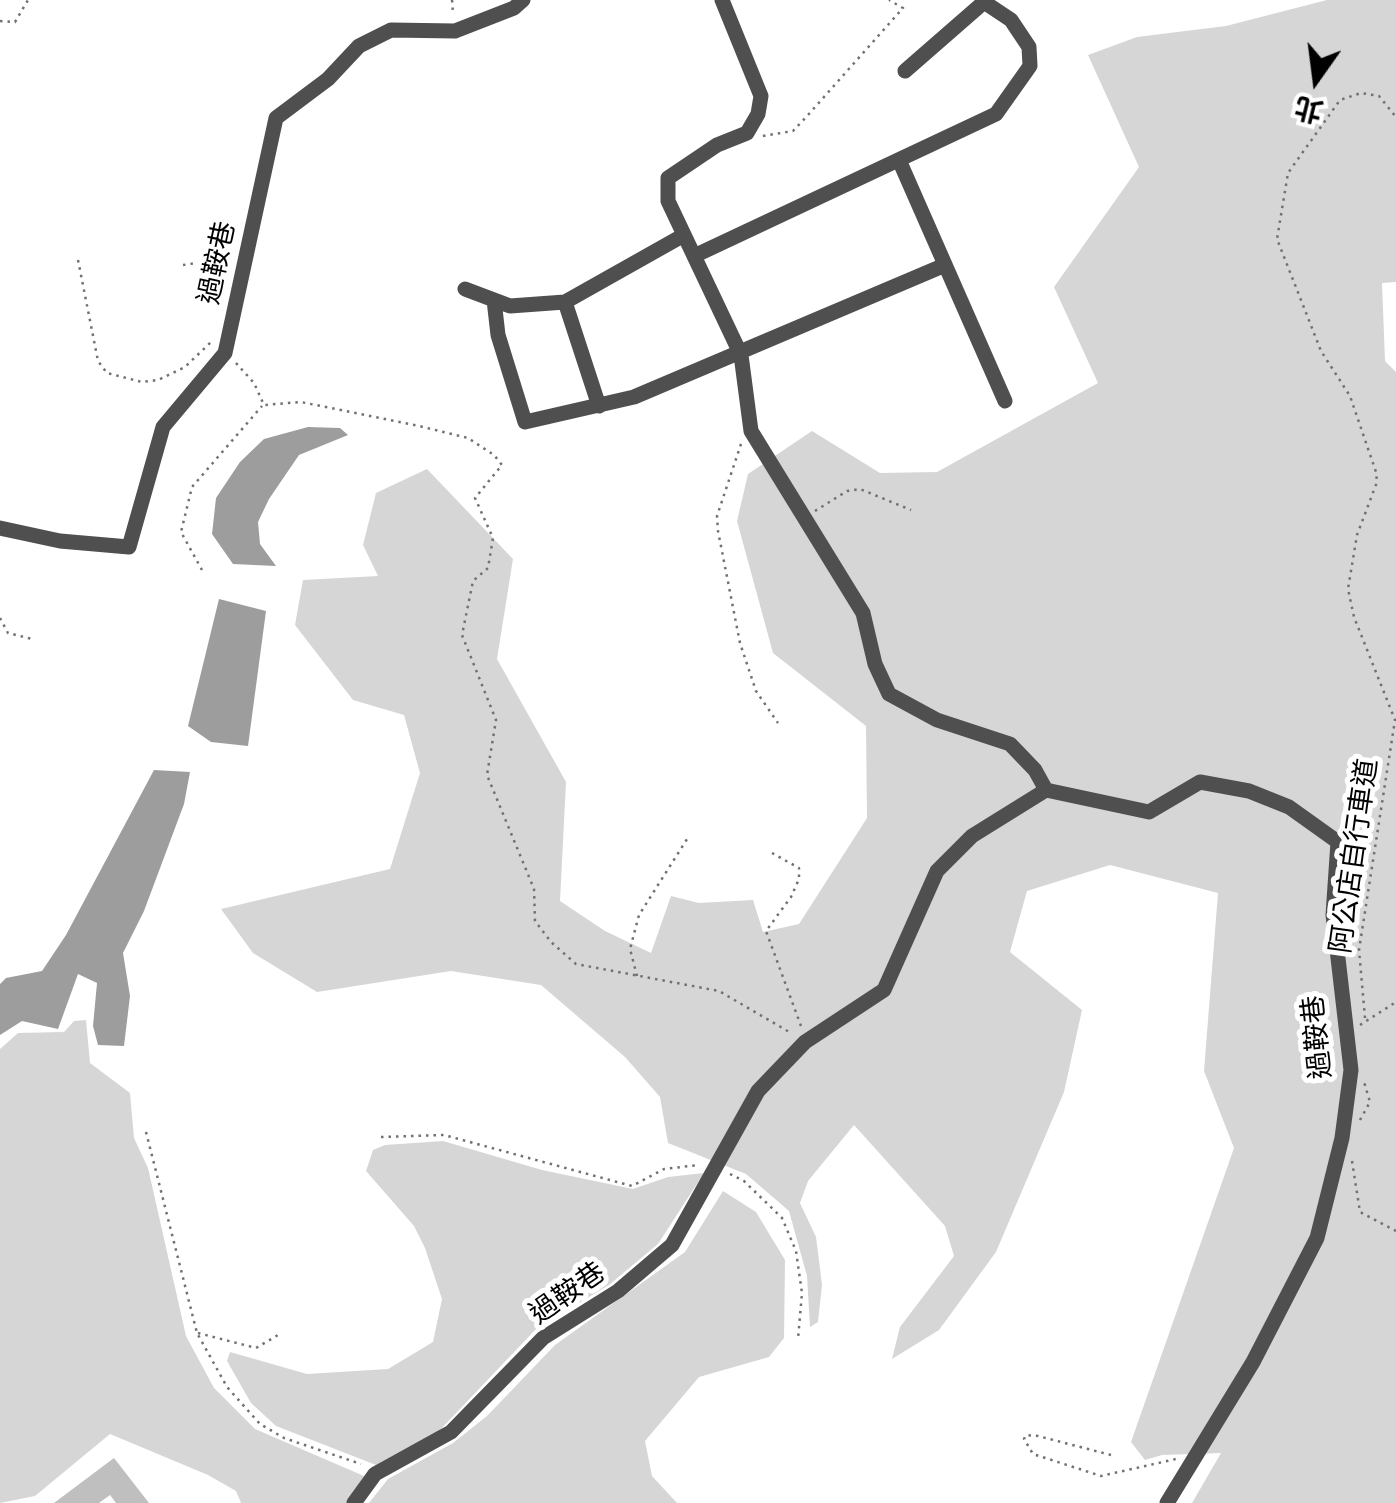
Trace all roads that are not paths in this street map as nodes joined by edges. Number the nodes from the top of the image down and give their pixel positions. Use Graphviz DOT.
graph roads {
  1 [pos="523,0"];
  2 [pos="722,0"];
  3 [pos="905,71"];
  4 [pos="899,160"];
  5 [pos="684,235"];
  6 [pos="694,256"];
  7 [pos="945,265"];
  8 [pos="465,289"];
  9 [pos="494,300"];
  10 [pos="566,302"];
  11 [pos="741,355"];
  12 [pos="1005,401"];
  13 [pos="599,406"];
  14 [pos="0,528"];
  15 [pos="1046,790"];
  16 [pos="354,1503"];
  17 [pos="1167,1503"];
  1 -- 14 [label="lane, 過鞍巷"];
  2 -- 5 [label="lane"];
  3 -- 4 [label="lane"];
  4 -- 6 [label="lane"];
  4 -- 7 [label="lane"];
  5 -- 6 [label="lane"];
  5 -- 10 [label="lane"];
  6 -- 11 [label="lane"];
  7 -- 11 [label="lane"];
  7 -- 12 [label="lane"];
  8 -- 9 [label="lane"];
  9 -- 10 [label="lane"];
  9 -- 13 [label="lane"];
  10 -- 13 [label="lane"];
  11 -- 13 [label="lane"];
  11 -- 15 [label="lane"];
  15 -- 16 [label="lane, 過鞍巷"];
  15 -- 17 [label="lane, 過鞍巷"];
}
